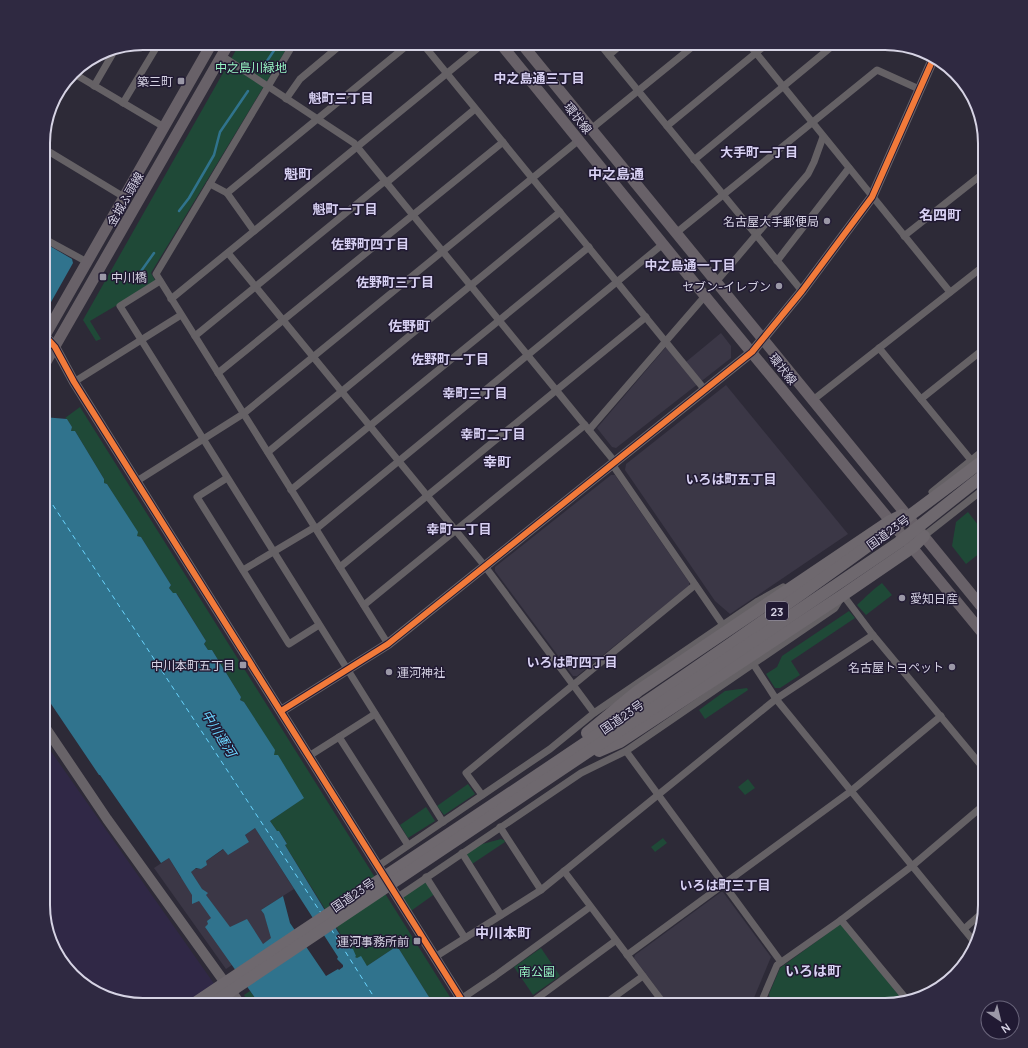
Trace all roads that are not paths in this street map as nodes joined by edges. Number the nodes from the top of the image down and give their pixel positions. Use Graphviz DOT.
graph roads {
  1 [pos="155,50"];
  2 [pos="208,50"];
  3 [pos="225,50"];
  4 [pos="290,50"];
  5 [pos="335,50"];
  6 [pos="402,50"];
  7 [pos="427,50"];
  8 [pos="475,50"];
  9 [pos="506,50"];
  10 [pos="527,50"];
  11 [pos="605,50"];
  12 [pos="615,50"];
  13 [pos="688,50"];
  14 [pos="754,50"];
  15 [pos="760,50"];
  16 [pos="828,50"];
  17 [pos="756,53"];
  18 [pos="112,55"];
  19 [pos="609,55"];
  20 [pos="222,56"];
  21 [pos="931,63"];
  22 [pos="446,74"];
  23 [pos="78,76"];
  24 [pos="94,86"];
  25 [pos="268,87"];
  26 [pos="783,87"];
  27 [pos="920,89"];
  28 [pos="638,91"];
  29 [pos="286,99"];
  30 [pos="123,103"];
  31 [pos="475,109"];
  32 [pos="318,120"];
  33 [pos="812,123"];
  34 [pos="666,126"];
  35 [pos="164,127"];
  36 [pos="591,129"];
  37 [pos="824,137"];
  38 [pos="579,140"];
  39 [pos="502,142"];
  40 [pos="357,147"];
  41 [pos="50,152"];
  42 [pos="694,160"];
  43 [pos="849,168"];
  44 [pos="532,178"];
  45 [pos="978,178"];
  46 [pos="385,182"];
  47 [pos="210,184"];
  48 [pos="226,193"];
  49 [pos="723,195"];
  50 [pos="124,197"];
  51 [pos="872,197"];
  52 [pos="560,212"];
  53 [pos="413,215"];
  54 [pos="254,231"];
  55 [pos="676,234"];
  56 [pos="756,235"];
  57 [pos="904,236"];
  58 [pos="50,242"];
  59 [pos="663,244"];
  60 [pos="589,247"];
  61 [pos="442,252"];
  62 [pos="228,253"];
  63 [pos="777,261"];
  64 [pos="87,262"];
  65 [pos="978,270"];
  66 [pos="160,281"];
  67 [pos="617,282"];
  68 [pos="716,282"];
  69 [pos="470,286"];
  70 [pos="256,287"];
  71 [pos="802,291"];
  72 [pos="950,292"];
  73 [pos="705,296"];
  74 [pos="171,299"];
  75 [pos="181,315"];
  76 [pos="646,317"];
  77 [pos="283,320"];
  78 [pos="499,320"];
  79 [pos="50,327"];
  80 [pos="195,336"];
  81 [pos="141,340"];
  82 [pos="763,340"];
  83 [pos="666,341"];
  84 [pos="50,343"];
  85 [pos="55,347"];
  86 [pos="879,348"];
  87 [pos="752,352"];
  88 [pos="978,354"];
  89 [pos="50,355"];
  90 [pos="528,356"];
  91 [pos="313,357"];
  92 [pos="218,373"];
  93 [pos="74,382"];
  94 [pos="556,390"];
  95 [pos="705,390"];
  96 [pos="341,392"];
  97 [pos="921,399"];
  98 [pos="813,400"];
  99 [pos="243,414"];
  100 [pos="370,426"];
  101 [pos="587,428"];
  102 [pos="203,439"];
  103 [pos="268,452"];
  104 [pos="978,454"];
  105 [pos="971,460"];
  106 [pos="399,462"];
  107 [pos="614,463"];
  108 [pos="978,463"];
  109 [pos="227,478"];
  110 [pos="978,480"];
  111 [pos="137,481"];
  112 [pos="291,490"];
  113 [pos="978,494"];
  114 [pos="427,496"];
  115 [pos="904,514"];
  116 [pos="890,521"];
  117 [pos="315,528"];
  118 [pos="455,531"];
  119 [pos="924,536"];
  120 [pos="913,547"];
  121 [pos="273,552"];
  122 [pos="484,565"];
  123 [pos="340,567"];
  124 [pos="820,569"];
  125 [pos="243,570"];
  126 [pos="696,585"];
  127 [pos="843,595"];
  128 [pos="978,602"];
  129 [pos="364,605"];
  130 [pos="319,625"];
  131 [pos="723,625"];
  132 [pos="978,627"];
  133 [pos="872,635"];
  134 [pos="388,644"];
  135 [pos="754,665"];
  136 [pos="347,669"];
  137 [pos="574,685"];
  138 [pos="776,699"];
  139 [pos="281,711"];
  140 [pos="594,713"];
  141 [pos="374,714"];
  142 [pos="941,716"];
  143 [pos="50,734"];
  144 [pos="339,737"];
  145 [pos="626,751"];
  146 [pos="309,756"];
  147 [pos="566,761"];
  148 [pos="978,761"];
  149 [pos="852,791"];
  150 [pos="659,794"];
  151 [pos="482,795"];
  152 [pos="978,810"];
  153 [pos="443,822"];
  154 [pos="500,827"];
  155 [pos="408,845"];
  156 [pos="462,853"];
  157 [pos="378,866"];
  158 [pos="912,866"];
  159 [pos="564,871"];
  160 [pos="426,877"];
  161 [pos="725,884"];
  162 [pos="541,890"];
  163 [pos="398,897"];
  164 [pos="590,907"];
  165 [pos="501,915"];
  166 [pos="977,917"];
  167 [pos="841,920"];
  168 [pos="964,929"];
  169 [pos="465,938"];
  170 [pos="972,939"];
  171 [pos="615,941"];
  172 [pos="627,955"];
  173 [pos="435,957"];
  174 [pos="781,962"];
  175 [pos="642,976"];
  176 [pos="904,996"];
  177 [pos="203,998"];
  178 [pos="220,998"];
  179 [pos="236,998"];
  180 [pos="461,998"];
  181 [pos="468,998"];
  182 [pos="538,998"];
  183 [pos="612,998"];
  184 [pos="659,998"];
  185 [pos="765,998"];
  1 -- 30 [label="street"];
  2 -- 35 [label="main road, 金城ふ頭線"];
  3 -- 20 [label="main road, 金城ふ頭線"];
  4 -- 25 [label="street"];
  5 -- 29 [label="street"];
  6 -- 32 [label="street"];
  7 -- 22 [label="street"];
  8 -- 22 [label="street"];
  9 -- 38 [label="main road, 環状線"];
  10 -- 36 [label="main road, 環状線"];
  11 -- 19 [label="street"];
  12 -- 19 [label="street"];
  13 -- 28 [label="street"];
  14 -- 17 [label="street"];
  15 -- 17 [label="street"];
  16 -- 26 [label="street"];
  17 -- 26 [label="street"];
  17 -- 34 [label="street"];
  18 -- 24 [label="street"];
  19 -- 28 [label="street"];
  20 -- 25 [label="street"];
  20 -- 85 [label="main road, 金城ふ頭線"];
  21 -- 27 [label="street"];
  22 -- 31 [label="street"];
  22 -- 40 [label="street"];
  23 -- 24 [label="street"];
  24 -- 30 [label="street"];
  25 -- 29 [label="street"];
  25 -- 47 [label="street"];
  26 -- 33 [label="street"];
  26 -- 42 [label="street"];
  27 -- 33 [label="street"];
  27 -- 51 [label="street"];
  28 -- 34 [label="street"];
  28 -- 36 [label="street"];
  29 -- 32 [label="street"];
  30 -- 35 [label="street"];
  31 -- 39 [label="street"];
  31 -- 46 [label="street"];
  32 -- 40 [label="street"];
  32 -- 48 [label="street"];
  33 -- 37 [label="street"];
  33 -- 49 [label="street"];
  34 -- 42 [label="street"];
  35 -- 50 [label="main road, 金城ふ頭線"];
  36 -- 55 [label="main road, 環状線"];
  37 -- 43 [label="street"];
  37 -- 56 [label="street"];
  38 -- 44 [label="street"];
  38 -- 59 [label="main road, 環状線"];
  39 -- 44 [label="street"];
  39 -- 53 [label="street"];
  40 -- 46 [label="street"];
  40 -- 54 [label="street"];
  41 -- 50 [label="street"];
  42 -- 49 [label="street"];
  43 -- 51 [label="street"];
  43 -- 63 [label="street"];
  44 -- 52 [label="street"];
  44 -- 61 [label="street"];
  45 -- 57 [label="street"];
  46 -- 53 [label="street"];
  46 -- 70 [label="street"];
  47 -- 48 [label="street"];
  47 -- 66 [label="street"];
  48 -- 54 [label="street"];
  49 -- 55 [label="street"];
  49 -- 56 [label="street"];
  50 -- 64 [label="main road, 金城ふ頭線"];
  51 -- 57 [label="street"];
  51 -- 71 [label="street"];
  52 -- 60 [label="street"];
  52 -- 69 [label="street"];
  53 -- 61 [label="street"];
  53 -- 77 [label="street"];
  54 -- 62 [label="street"];
  55 -- 68 [label="main road, 環状線"];
  56 -- 63 [label="street"];
  56 -- 68 [label="street"];
  57 -- 72 [label="street"];
  58 -- 64 [label="street"];
  59 -- 67 [label="street"];
  59 -- 73 [label="main road, 環状線"];
  60 -- 67 [label="street"];
  60 -- 78 [label="street"];
  61 -- 69 [label="street"];
  61 -- 91 [label="street"];
  62 -- 70 [label="street"];
  62 -- 74 [label="street"];
  63 -- 71 [label="street"];
  64 -- 79 [label="main road, 金城ふ頭線"];
  65 -- 72 [label="street"];
  66 -- 74 [label="street"];
  66 -- 81 [label="street"];
  67 -- 76 [label="street"];
  67 -- 90 [label="street"];
  68 -- 82 [label="main road, 環状線"];
  69 -- 78 [label="street"];
  69 -- 96 [label="street"];
  70 -- 77 [label="street"];
  70 -- 80 [label="street"];
  71 -- 82 [label="street"];
  72 -- 86 [label="street"];
  73 -- 83 [label="street"];
  73 -- 87 [label="main road, 環状線"];
  74 -- 75 [label="street"];
  75 -- 80 [label="street"];
  75 -- 81 [label="street"];
  76 -- 83 [label="street"];
  76 -- 94 [label="street"];
  77 -- 91 [label="street"];
  77 -- 92 [label="street"];
  78 -- 90 [label="street"];
  78 -- 100 [label="street"];
  80 -- 92 [label="street"];
  81 -- 93 [label="street"];
  81 -- 102 [label="street"];
  82 -- 87 [label="street"];
  82 -- 98 [label="main road, 環状線"];
  83 -- 95 [label="street"];
  83 -- 101 [label="street"];
  84 -- 85 [label="street"];
  85 -- 89 [label="main road, 金城ふ頭線"];
  85 -- 93 [label="street"];
  86 -- 97 [label="street"];
  86 -- 98 [label="street"];
  87 -- 95 [label="street"];
  87 -- 116 [label="main road, 環状線"];
  88 -- 97 [label="street"];
  90 -- 94 [label="street"];
  90 -- 106 [label="street"];
  91 -- 96 [label="street"];
  91 -- 99 [label="street"];
  92 -- 99 [label="street"];
  93 -- 111 [label="street"];
  94 -- 101 [label="street"];
  94 -- 114 [label="street"];
  95 -- 107 [label="street"];
  96 -- 100 [label="street"];
  96 -- 103 [label="street"];
  97 -- 105 [label="street"];
  98 -- 115 [label="main road, 環状線"];
  99 -- 102 [label="street"];
  99 -- 103 [label="street"];
  100 -- 106 [label="street"];
  100 -- 112 [label="street"];
  101 -- 107 [label="street"];
  101 -- 118 [label="street"];
  102 -- 109 [label="street"];
  102 -- 111 [label="street"];
  103 -- 112 [label="street"];
  104 -- 105 [label="street"];
  105 -- 115 [label="street"];
  106 -- 114 [label="street"];
  106 -- 117 [label="street"];
  107 -- 122 [label="street"];
  107 -- 126 [label="street"];
  108 -- 147 [label="highway, 国道23号 / 23"];
  109 -- 121 [label="street"];
  109 -- 125 [label="street"];
  110 -- 147 [label="highway, 国道23号 / 23"];
  111 -- 139 [label="street"];
  112 -- 117 [label="street"];
  113 -- 119 [label="street"];
  114 -- 118 [label="street"];
  114 -- 123 [label="street"];
  115 -- 116 [label="highway"];
  115 -- 119 [label="main road, 環状線"];
  116 -- 120 [label="main road, 環状線"];
  116 -- 124 [label="highway"];
  117 -- 121 [label="street"];
  117 -- 123 [label="street"];
  118 -- 122 [label="street"];
  118 -- 129 [label="street"];
  119 -- 120 [label="highway"];
  119 -- 128 [label="main road, 環状線"];
  120 -- 127 [label="highway"];
  120 -- 132 [label="main road, 環状線"];
  121 -- 125 [label="street"];
  121 -- 130 [label="street"];
  122 -- 134 [label="street"];
  122 -- 137 [label="street"];
  123 -- 129 [label="street"];
  124 -- 131 [label="street"];
  124 -- 147 [label="highway"];
  125 -- 130 [label="street"];
  126 -- 131 [label="street"];
  126 -- 137 [label="street"];
  127 -- 133 [label="street"];
  127 -- 135 [label="street"];
  127 -- 147 [label="highway"];
  129 -- 134 [label="street"];
  130 -- 136 [label="street"];
  131 -- 140 [label="street"];
  133 -- 138 [label="street"];
  133 -- 142 [label="street"];
  134 -- 136 [label="street"];
  135 -- 138 [label="street"];
  135 -- 145 [label="street"];
  136 -- 139 [label="street"];
  136 -- 141 [label="street"];
  137 -- 140 [label="street"];
  137 -- 151 [label="street"];
  138 -- 149 [label="street"];
  138 -- 150 [label="street"];
  139 -- 146 [label="street"];
  140 -- 151 [label="street"];
  141 -- 144 [label="street"];
  141 -- 153 [label="street"];
  142 -- 148 [label="street"];
  142 -- 149 [label="street"];
  143 -- 179 [label="street"];
  144 -- 146 [label="street"];
  144 -- 155 [label="street"];
  145 -- 150 [label="street"];
  145 -- 154 [label="street"];
  146 -- 157 [label="street"];
  147 -- 177 [label="highway, 国道23号 / 23"];
  147 -- 178 [label="highway, 国道23号 / 23"];
  149 -- 158 [label="street"];
  149 -- 161 [label="street"];
  150 -- 159 [label="street"];
  150 -- 161 [label="street"];
  151 -- 153 [label="street"];
  152 -- 158 [label="street"];
  153 -- 155 [label="street"];
  154 -- 156 [label="street"];
  154 -- 162 [label="street"];
  155 -- 157 [label="street"];
  156 -- 160 [label="street"];
  156 -- 165 [label="street"];
  157 -- 163 [label="street"];
  158 -- 167 [label="street"];
  158 -- 168 [label="street"];
  159 -- 162 [label="street"];
  159 -- 164 [label="street"];
  160 -- 163 [label="street"];
  160 -- 169 [label="street"];
  161 -- 172 [label="street"];
  161 -- 174 [label="street"];
  162 -- 165 [label="street"];
  163 -- 173 [label="street"];
  164 -- 171 [label="street"];
  164 -- 181 [label="street"];
  165 -- 169 [label="street"];
  166 -- 168 [label="street"];
  167 -- 174 [label="street"];
  167 -- 176 [label="street"];
  168 -- 170 [label="street"];
  169 -- 173 [label="street"];
  171 -- 172 [label="street"];
  171 -- 182 [label="street"];
  172 -- 175 [label="street"];
  173 -- 180 [label="street"];
  174 -- 185 [label="street"];
  175 -- 183 [label="street"];
  175 -- 184 [label="street"];
}
